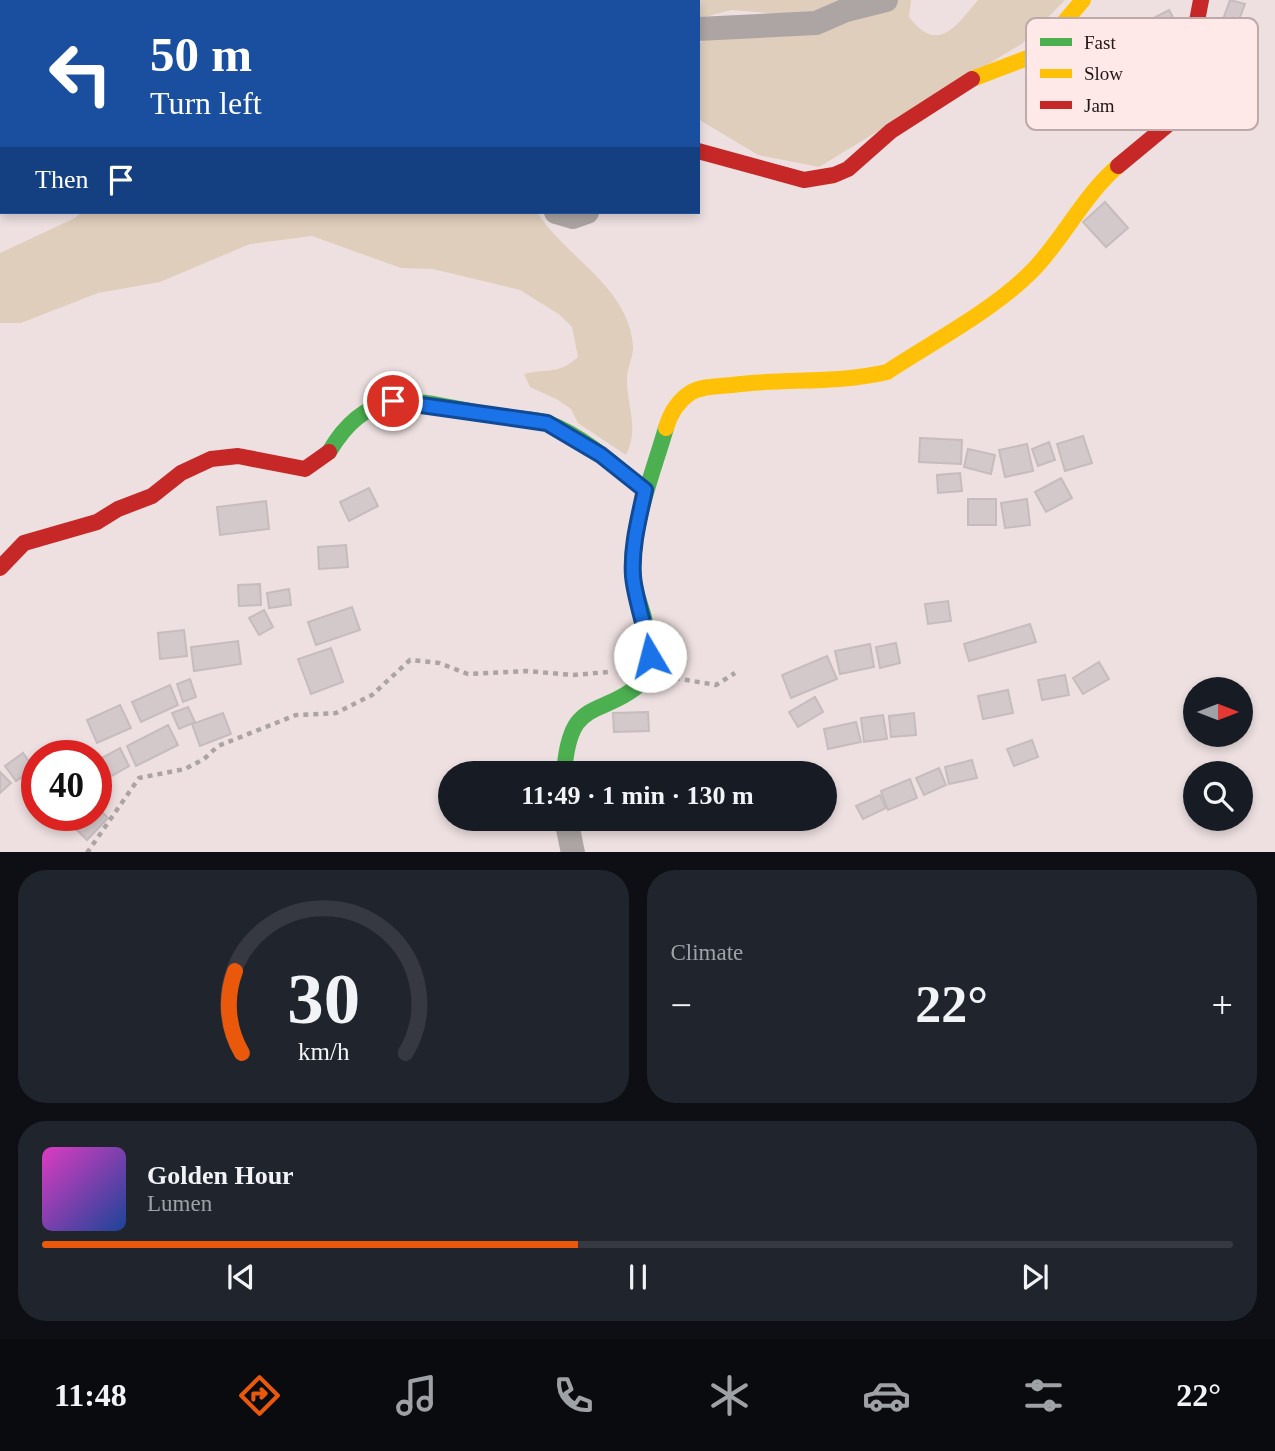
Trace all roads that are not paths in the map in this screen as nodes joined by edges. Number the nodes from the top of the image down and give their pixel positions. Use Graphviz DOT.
graph roads {
  1 [pos="886,0"];
  2 [pos="1083,0"];
  3 [pos="1201,0"];
  4 [pos="1068,18"];
  5 [pos="1198,18"];
  6 [pos="700,29"];
  7 [pos="1026,58"];
  8 [pos="1161,130"];
  9 [pos="700,152"];
  10 [pos="563,214"];
  11 [pos="581,214"];
  12 [pos="645,490"];
  13 [pos="0,568"];
  14 [pos="566,761"];
  15 [pos="569,831"];
  16 [pos="573,852"];
  1 -- 6 [label="street"];
  2 -- 4 [label="street"];
  3 -- 5 [label="street"];
  7 -- 9 [label="street"];
  8 -- 12 [label="street"];
  10 -- 11 [label="street"];
  12 -- 13 [label="street"];
  12 -- 14 [label="street"];
  15 -- 16 [label="street"];
}
